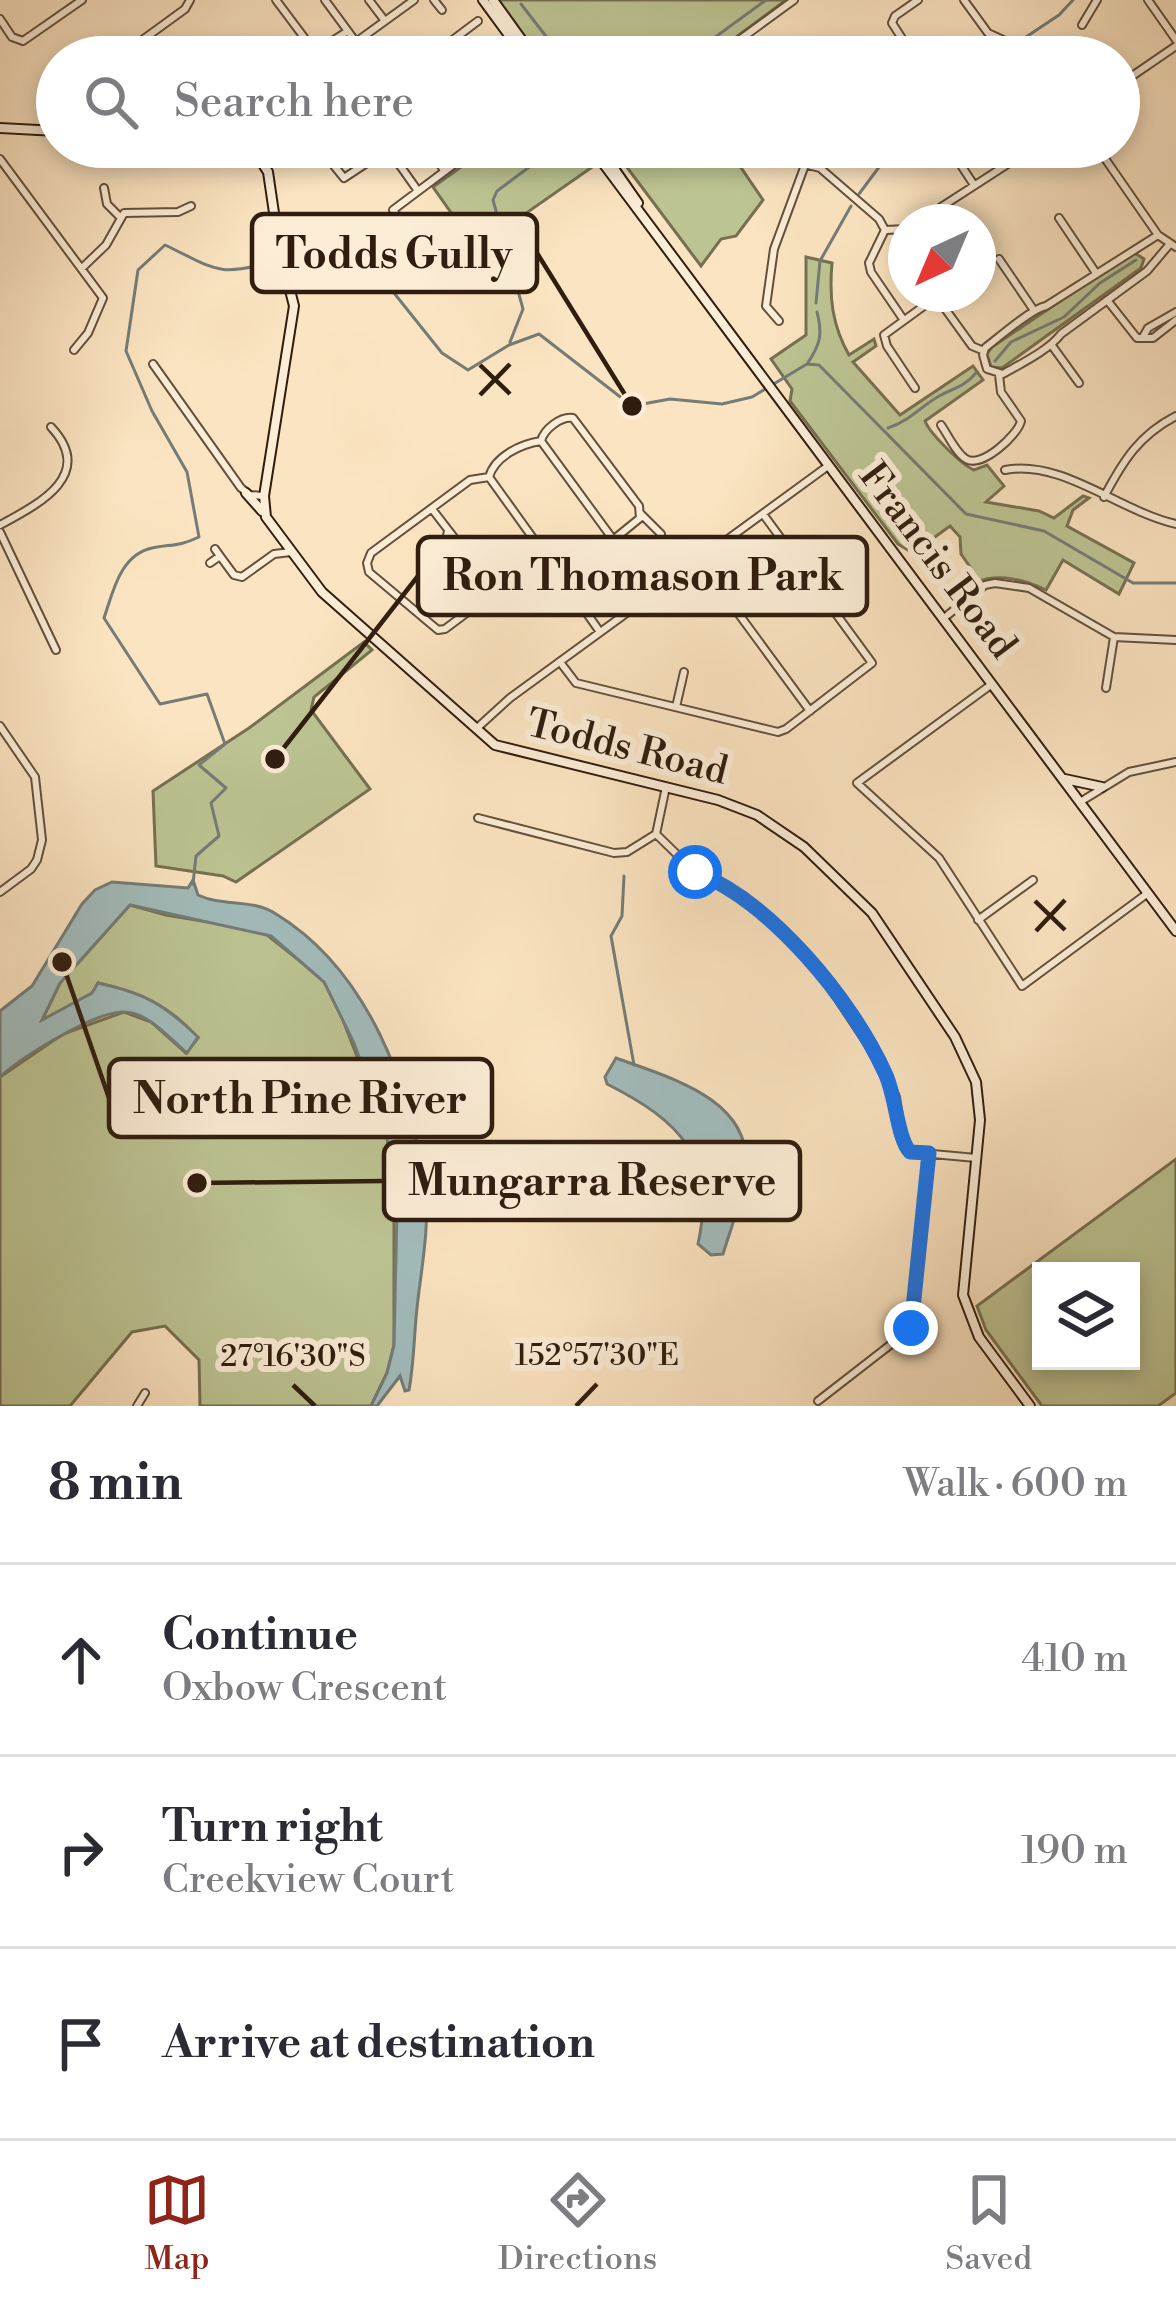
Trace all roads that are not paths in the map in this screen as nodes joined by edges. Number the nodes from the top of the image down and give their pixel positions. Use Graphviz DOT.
graph roads {
  1 [pos="82,0"];
  2 [pos="190,0"];
  3 [pos="276,0"];
  4 [pos="326,0"];
  5 [pos="369,0"];
  6 [pos="414,0"];
  7 [pos="434,0"];
  8 [pos="483,0"];
  9 [pos="493,0"];
  10 [pos="794,0"];
  11 [pos="918,0"];
  12 [pos="964,0"];
  13 [pos="1097,0"];
  14 [pos="1148,0"];
  15 [pos="442,10"];
  16 [pos="0,19"];
  17 [pos="385,21"];
  18 [pos="478,21"];
  19 [pos="1082,25"];
  20 [pos="348,31"];
  21 [pos="148,36"];
  22 [pos="303,36"];
  23 [pos="340,36"];
  24 [pos="352,36"];
  25 [pos="364,36"];
  26 [pos="461,36"];
  27 [pos="510,36"];
  28 [pos="519,36"];
  29 [pos="745,36"];
  30 [pos="900,36"];
  31 [pos="993,36"];
  32 [pos="1176,43"];
  33 [pos="1140,70"];
  34 [pos="0,128"];
  35 [pos="36,130"];
  36 [pos="0,159"];
  37 [pos="265,168"];
  38 [pos="336,168"];
  39 [pos="358,168"];
  40 [pos="401,168"];
  41 [pos="609,168"];
  42 [pos="804,168"];
  43 [pos="820,168"];
  44 [pos="963,168"];
  45 [pos="1000,168"];
  46 [pos="1112,168"];
  47 [pos="443,169"];
  48 [pos="974,184"];
  49 [pos="104,188"];
  50 [pos="418,191"];
  51 [pos="945,204"];
  52 [pos="191,206"];
  53 [pos="120,217"];
  54 [pos="1059,218"];
  55 [pos="885,230"];
  56 [pos="888,230"];
  57 [pos="1158,235"];
  58 [pos="1147,242"];
  59 [pos="1173,246"];
  60 [pos="1136,247"];
  61 [pos="1147,254"];
  62 [pos="1158,258"];
  63 [pos="999,260"];
  64 [pos="450,263"];
  65 [pos="1150,266"];
  66 [pos="82,268"];
  67 [pos="1096,273"];
  68 [pos="1107,300"];
  69 [pos="1033,309"];
  70 [pos="1176,316"];
  71 [pos="903,319"];
  72 [pos="779,321"];
  73 [pos="1052,346"];
  74 [pos="74,350"];
  75 [pos="984,351"];
  76 [pos="153,364"];
  77 [pos="999,374"];
  78 [pos="1079,383"];
  79 [pos="915,388"];
  80 [pos="1176,416"];
  81 [pos="941,425"];
  82 [pos="51,427"];
  83 [pos="541,441"];
  84 [pos="828,466"];
  85 [pos="1005,470"];
  86 [pos="489,477"];
  87 [pos="247,493"];
  88 [pos="264,496"];
  89 [pos="1104,497"];
  90 [pos="433,509"];
  91 [pos="263,512"];
  92 [pos="641,514"];
  93 [pos="763,514"];
  94 [pos="1176,524"];
  95 [pos="0,528"];
  96 [pos="448,531"];
  97 [pos="661,534"];
  98 [pos="282,539"];
  99 [pos="613,540"];
  100 [pos="3,549"];
  101 [pos="291,552"];
  102 [pos="274,554"];
  103 [pos="540,558"];
  104 [pos="699,560"];
  105 [pos="211,563"];
  106 [pos="653,594"];
  107 [pos="944,618"];
  108 [pos="600,632"];
  109 [pos="1114,637"];
  110 [pos="1176,640"];
  111 [pos="56,650"];
  112 [pos="560,662"];
  113 [pos="684,672"];
  114 [pos="992,684"];
  115 [pos="1106,688"];
  116 [pos="676,707"];
  117 [pos="810,711"];
  118 [pos="0,726"];
  119 [pos="476,729"];
  120 [pos="1176,762"];
  121 [pos="1064,779"];
  122 [pos="666,787"];
  123 [pos="1102,787"];
  124 [pos="1080,802"];
  125 [pos="478,818"];
  126 [pos="656,834"];
  127 [pos="1033,880"];
  128 [pos="0,892"];
  129 [pos="1148,893"];
  130 [pos="978,920"];
  131 [pos="1176,931"];
  132 [pos="929,1153"];
  133 [pos="976,1158"];
  134 [pos="145,1393"];
  135 [pos="818,1401"];
  136 [pos="137,1406"];
  137 [pos="1030,1406"];
  1 -- 16 [label="street"];
  2 -- 21 [label="street"];
  3 -- 22 [label="street"];
  4 -- 20 [label="street"];
  5 -- 17 [label="street"];
  6 -- 17 [label="street"];
  7 -- 15 [label="street"];
  8 -- 27 [label="street"];
  9 -- 28 [label="street"];
  10 -- 29 [label="street"];
  11 -- 30 [label="street"];
  12 -- 31 [label="street"];
  13 -- 19 [label="street"];
  14 -- 32 [label="street"];
  17 -- 25 [label="street"];
  18 -- 26 [label="street"];
  20 -- 23 [label="street"];
  20 -- 24 [label="street"];
  32 -- 33 [label="street"];
  34 -- 35 [label="street"];
  36 -- 66 [label="street"];
  37 -- 88 [label="street"];
  38 -- 39 [label="street"];
  40 -- 50 [label="street"];
  41 -- 84 [label="street, Francis Road"];
  42 -- 72 [label="street"];
  43 -- 55 [label="street"];
  44 -- 48 [label="street"];
  45 -- 48 [label="street"];
  46 -- 57 [label="street"];
  47 -- 50 [label="street"];
  48 -- 51 [label="street"];
  49 -- 53 [label="street"];
  50 -- 64 [label="street"];
  52 -- 53 [label="street"];
  53 -- 66 [label="street"];
  54 -- 67 [label="street"];
  55 -- 56 [label="street"];
  55 -- 71 [label="street"];
  57 -- 58 [label="street"];
  57 -- 59 [label="street"];
  58 -- 60 [label="street"];
  58 -- 61 [label="street"];
  59 -- 62 [label="street"];
  60 -- 61 [label="street"];
  60 -- 67 [label="street"];
  61 -- 62 [label="street"];
  61 -- 65 [label="street"];
  62 -- 65 [label="street"];
  63 -- 69 [label="street"];
  65 -- 68 [label="street"];
  66 -- 74 [label="street"];
  67 -- 69 [label="street"];
  68 -- 70 [label="street"];
  68 -- 73 [label="street"];
  69 -- 75 [label="street"];
  71 -- 75 [label="street"];
  71 -- 79 [label="street"];
  73 -- 77 [label="street"];
  73 -- 78 [label="street"];
  75 -- 77 [label="street"];
  76 -- 87 [label="street"];
  77 -- 81 [label="street"];
  80 -- 89 [label="street"];
  82 -- 95 [label="street"];
  83 -- 86 [label="street"];
  83 -- 92 [label="street"];
  83 -- 99 [label="street"];
  84 -- 93 [label="street"];
  84 -- 107 [label="street, Francis Road"];
  85 -- 89 [label="street"];
  86 -- 90 [label="street"];
  86 -- 103 [label="street"];
  87 -- 88 [label="street"];
  87 -- 91 [label="street, Todds Road"];
  88 -- 91 [label="street"];
  89 -- 94 [label="street"];
  90 -- 96 [label="street"];
  90 -- 103 [label="street"];
  91 -- 98 [label="street, Todds Road"];
  92 -- 97 [label="street"];
  92 -- 99 [label="street"];
  93 -- 104 [label="street"];
  93 -- 117 [label="street"];
  95 -- 100 [label="street"];
  98 -- 101 [label="street, Todds Road"];
  98 -- 102 [label="street"];
  99 -- 106 [label="street"];
  100 -- 111 [label="street"];
  101 -- 102 [label="street"];
  101 -- 119 [label="street, Todds Road"];
  102 -- 105 [label="street"];
  103 -- 108 [label="street"];
  104 -- 106 [label="street"];
  104 -- 117 [label="street"];
  106 -- 108 [label="street"];
  107 -- 109 [label="street"];
  107 -- 114 [label="street, Francis Road"];
  108 -- 112 [label="street"];
  109 -- 110 [label="street"];
  109 -- 115 [label="street"];
  112 -- 116 [label="street"];
  112 -- 119 [label="street"];
  113 -- 116 [label="street"];
  114 -- 121 [label="street, Francis Road"];
  114 -- 130 [label="street"];
  116 -- 117 [label="street"];
  118 -- 128 [label="street"];
  119 -- 122 [label="street, Todds Road"];
  120 -- 123 [label="street"];
  121 -- 123 [label="street"];
  121 -- 124 [label="street, Francis Road"];
  122 -- 126 [label="street"];
  122 -- 133 [label="street, Todds Road"];
  123 -- 124 [label="street"];
  124 -- 129 [label="street, Francis Road"];
  125 -- 126 [label="street"];
  126 -- 132 [label="street"];
  127 -- 130 [label="street"];
  129 -- 130 [label="street"];
  129 -- 131 [label="street, Francis Road"];
  132 -- 133 [label="street"];
  132 -- 135 [label="street"];
  133 -- 137 [label="street, Todds Road"];
  134 -- 136 [label="street"];
}
